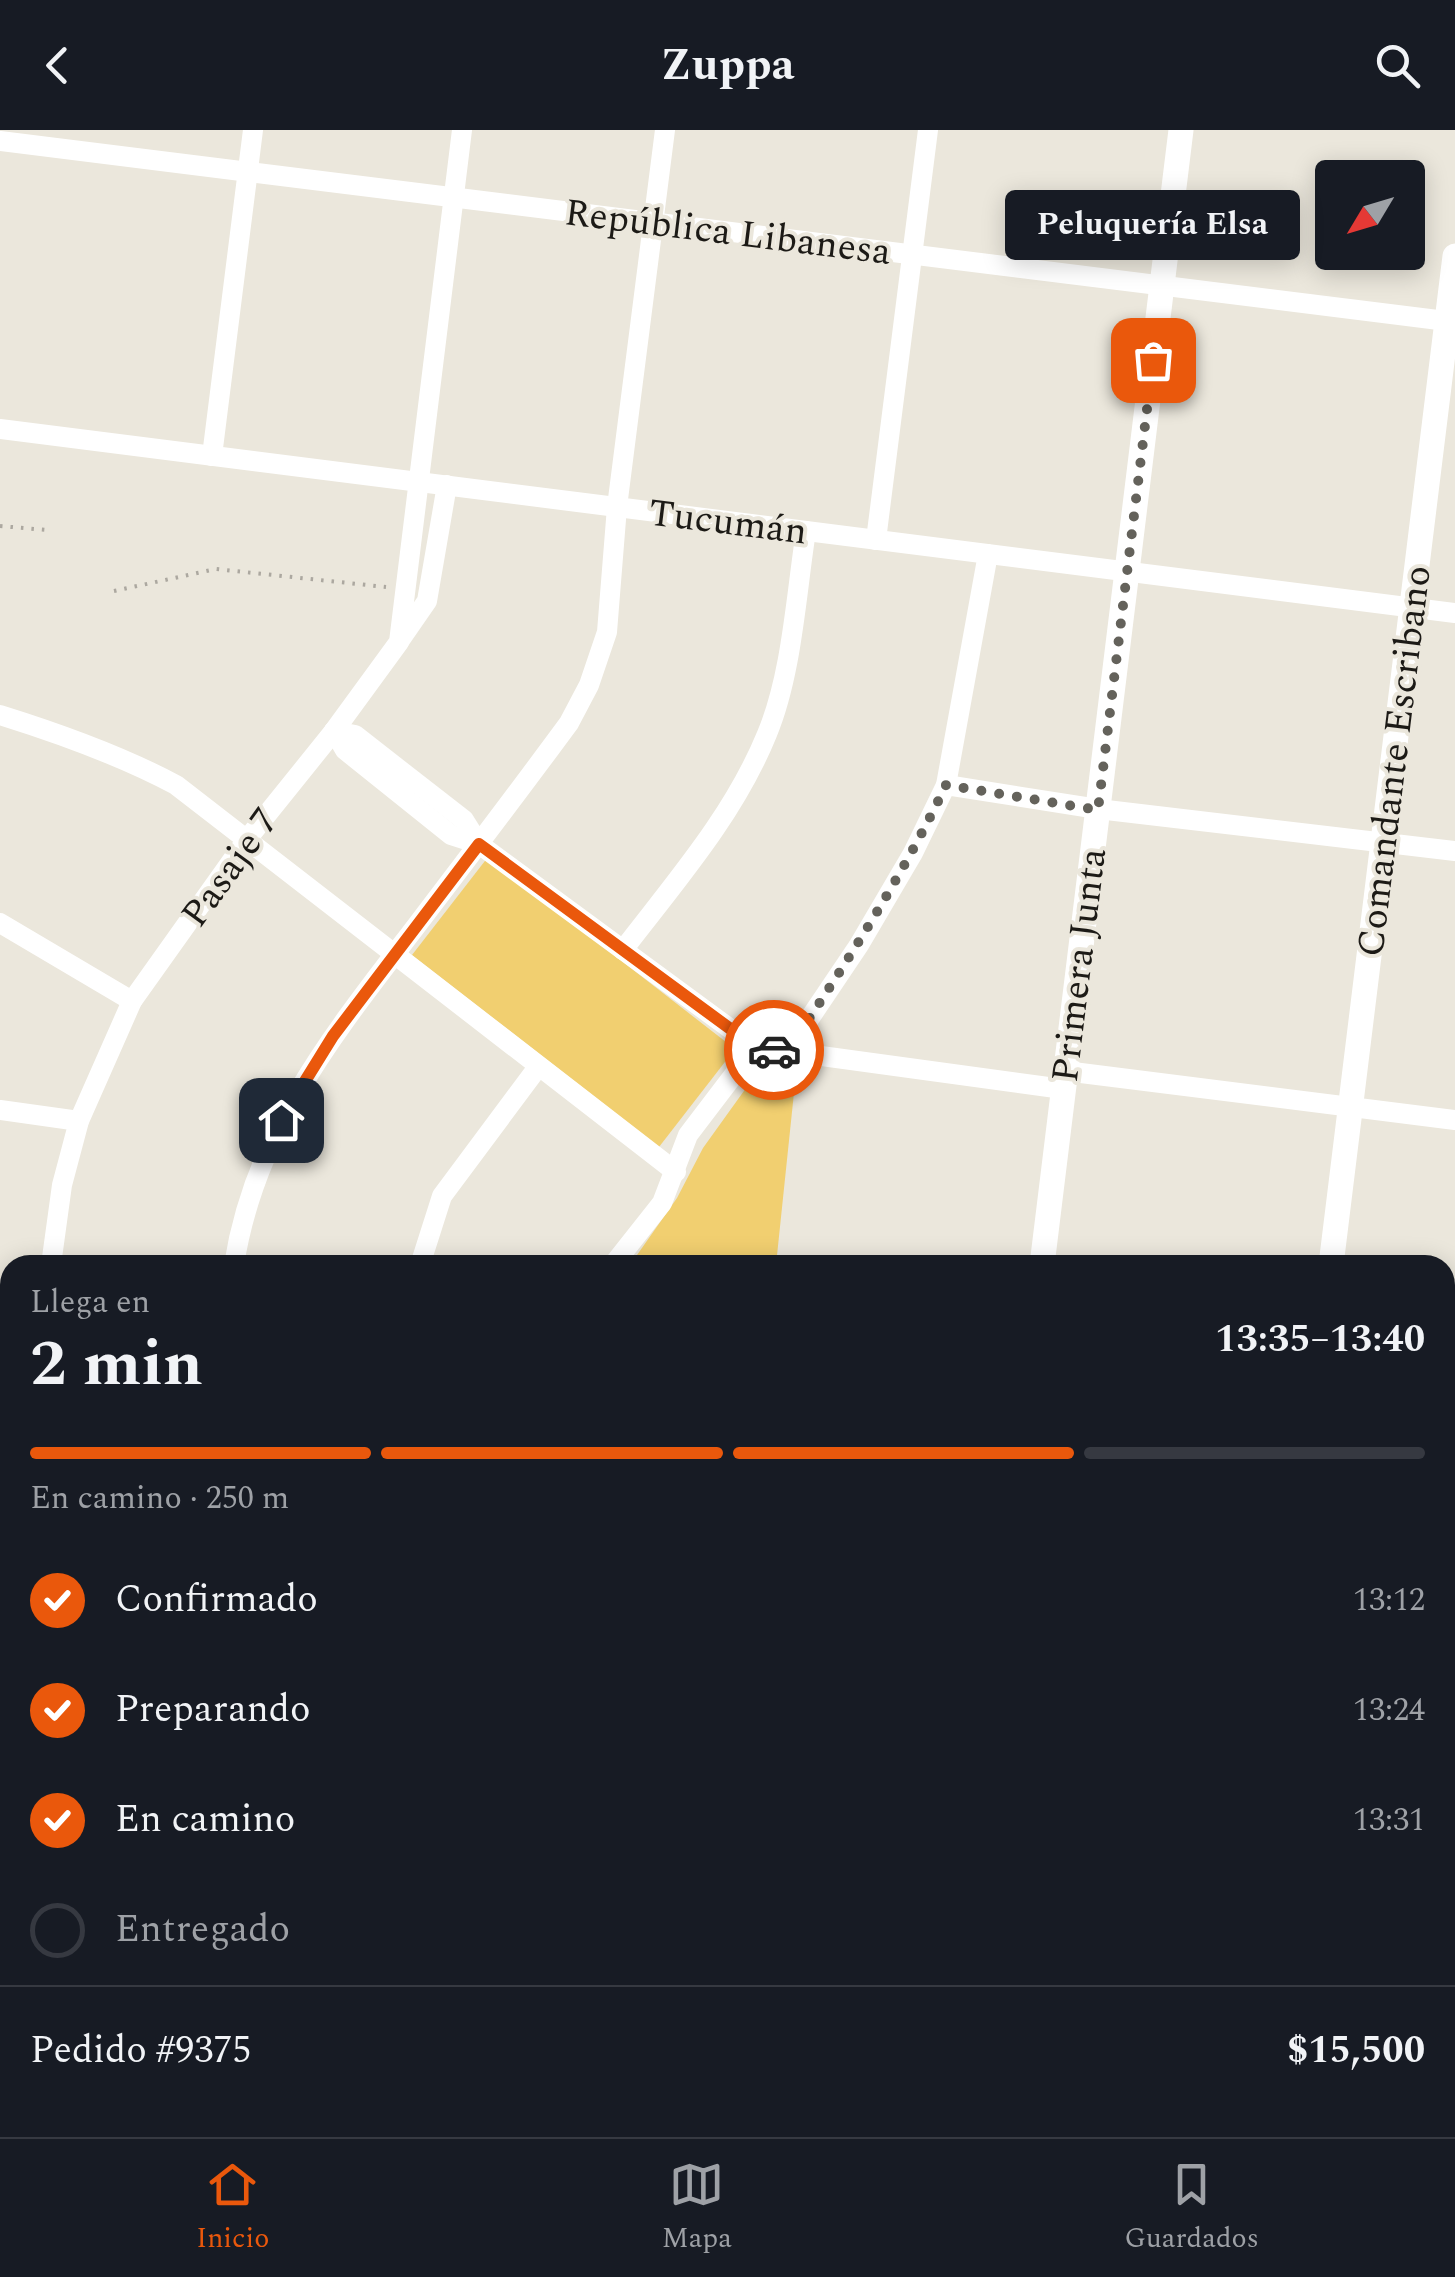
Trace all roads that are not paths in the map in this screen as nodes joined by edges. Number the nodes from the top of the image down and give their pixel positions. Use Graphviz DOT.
graph roads {
  1 [pos="253,130"];
  2 [pos="462,130"];
  3 [pos="665,130"];
  4 [pos="928,130"];
  5 [pos="1181,130"];
  6 [pos="0,141"];
  7 [pos="248,172"];
  8 [pos="454,197"];
  9 [pos="653,222"];
  10 [pos="912,254"];
  11 [pos="1455,256"];
  12 [pos="1162,285"];
  13 [pos="1451,322"];
  14 [pos="0,429"];
  15 [pos="212,456"];
  16 [pos="420,482"];
  17 [pos="447,486"];
  18 [pos="616,507"];
  19 [pos="806,531"];
  20 [pos="876,540"];
  21 [pos="988,554"];
  22 [pos="1127,571"];
  23 [pos="1412,607"];
  24 [pos="1455,612"];
  25 [pos="399,642"];
  26 [pos="0,716"];
  27 [pos="334,731"];
  28 [pos="946,785"];
  29 [pos="1098,810"];
  30 [pos="248,838"];
  31 [pos="1383,842"];
  32 [pos="479,844"];
  33 [pos="1455,851"];
  34 [pos="0,923"];
  35 [pos="623,950"];
  36 [pos="396,953"];
  37 [pos="132,1001"];
  38 [pos="755,1047"];
  39 [pos="787,1052"];
  40 [pos="538,1067"];
  41 [pos="1064,1080"];
  42 [pos="1350,1107"];
  43 [pos="0,1110"];
  44 [pos="1455,1120"];
  45 [pos="79,1121"];
  46 [pos="676,1172"];
  47 [pos="52,1255"];
  48 [pos="236,1255"];
  49 [pos="423,1255"];
  50 [pos="621,1255"];
  51 [pos="1043,1255"];
  52 [pos="1332,1255"];
  1 -- 7 [label="street"];
  2 -- 8 [label="street"];
  3 -- 9 [label="street"];
  4 -- 10 [label="street"];
  5 -- 12 [label="main road, Primera Junta"];
  6 -- 7 [label="street, República Libanesa"];
  7 -- 8 [label="street, República Libanesa"];
  7 -- 15 [label="street"];
  8 -- 9 [label="street, República Libanesa"];
  8 -- 16 [label="street"];
  9 -- 10 [label="street, República Libanesa"];
  9 -- 18 [label="street"];
  10 -- 12 [label="street, República Libanesa"];
  10 -- 20 [label="street"];
  11 -- 13 [label="main road, Comandante Escribano"];
  12 -- 13 [label="street, República Libanesa"];
  12 -- 22 [label="main road, Primera Junta"];
  13 -- 23 [label="main road, Comandante Escribano"];
  14 -- 15 [label="street, Tucumán"];
  15 -- 16 [label="street, Tucumán"];
  16 -- 17 [label="street, Tucumán"];
  16 -- 25 [label="street"];
  17 -- 18 [label="street, Tucumán"];
  17 -- 25 [label="street, Pasaje 7"];
  18 -- 19 [label="street, Tucumán"];
  18 -- 32 [label="street"];
  19 -- 20 [label="street, Tucumán"];
  19 -- 35 [label="street"];
  20 -- 21 [label="street, Tucumán"];
  21 -- 22 [label="street, Tucumán"];
  21 -- 28 [label="street"];
  22 -- 23 [label="street, Tucumán"];
  22 -- 29 [label="main road, Primera Junta"];
  23 -- 24 [label="street, Tucumán"];
  23 -- 31 [label="main road, Comandante Escribano"];
  25 -- 27 [label="street, Pasaje 7"];
  26 -- 30 [label="street"];
  27 -- 30 [label="street, Pasaje 7"];
  27 -- 32 [label="street"];
  28 -- 29 [label="street"];
  28 -- 39 [label="street"];
  29 -- 31 [label="street"];
  29 -- 41 [label="main road, Primera Junta"];
  30 -- 36 [label="street"];
  30 -- 37 [label="street, Pasaje 7"];
  31 -- 33 [label="street"];
  31 -- 42 [label="main road, Comandante Escribano"];
  32 -- 35 [label="street"];
  32 -- 36 [label="street"];
  34 -- 37 [label="street"];
  35 -- 38 [label="street"];
  36 -- 40 [label="street"];
  36 -- 48 [label="street"];
  37 -- 45 [label="street, Pasaje 7"];
  38 -- 39 [label="street"];
  38 -- 46 [label="street"];
  39 -- 41 [label="street"];
  40 -- 46 [label="street"];
  40 -- 49 [label="street"];
  41 -- 42 [label="street"];
  41 -- 51 [label="main road, Primera Junta"];
  42 -- 44 [label="street"];
  42 -- 52 [label="main road, Comandante Escribano"];
  43 -- 45 [label="street"];
  45 -- 47 [label="street, Pasaje 7"];
  46 -- 50 [label="street"];
}
